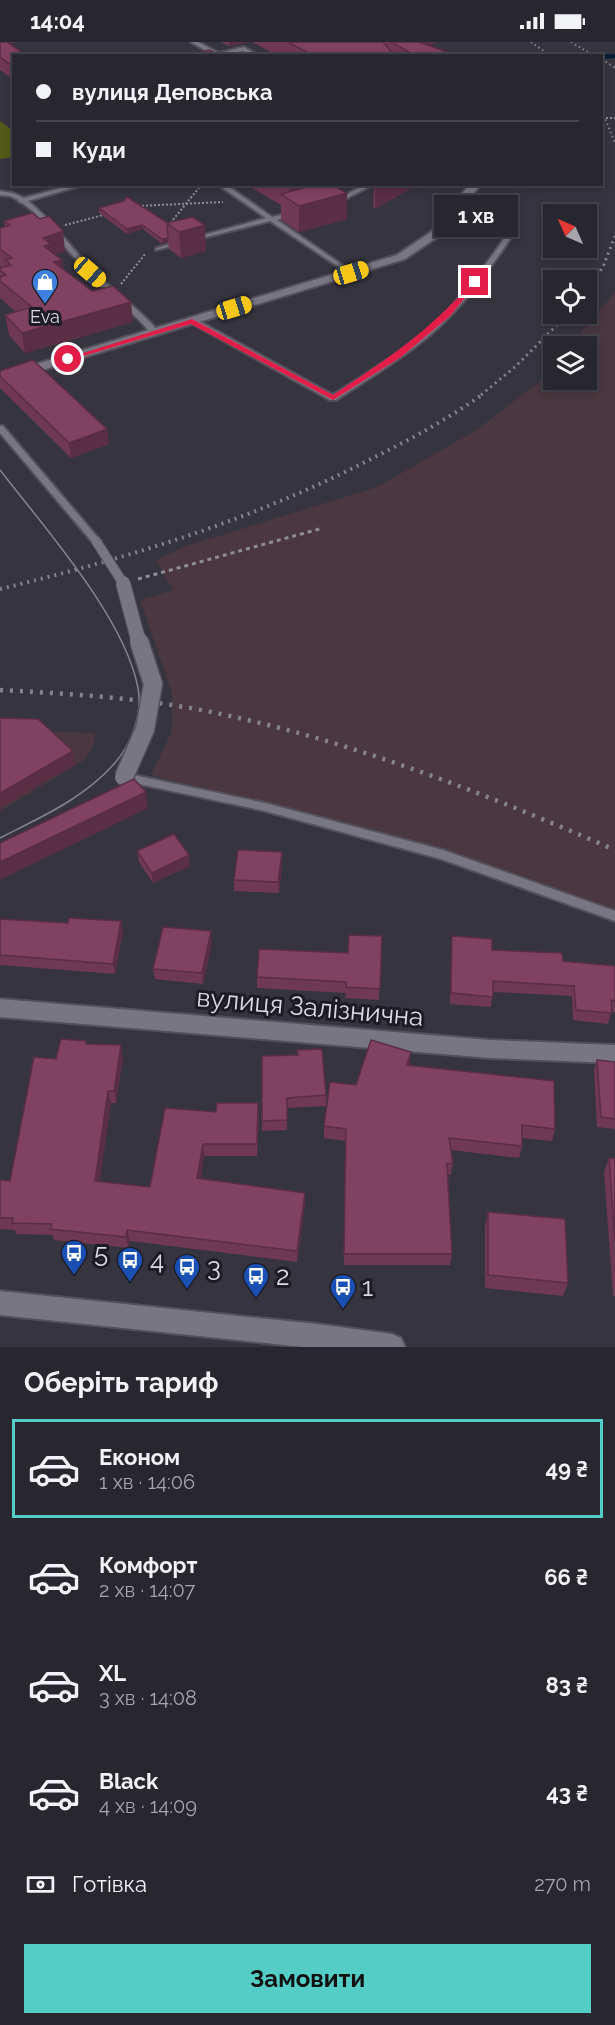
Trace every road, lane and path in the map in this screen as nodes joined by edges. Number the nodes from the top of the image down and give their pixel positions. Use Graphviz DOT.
graph roads {
  1 [pos="194,42"];
  2 [pos="216,54"];
  3 [pos="222,54"];
  4 [pos="253,54"];
  5 [pos="77,186"];
  6 [pos="223,186"];
  7 [pos="367,186"];
  8 [pos="474,186"];
  9 [pos="0,193"];
  10 [pos="21,201"];
  11 [pos="244,201"];
  12 [pos="325,204"];
  13 [pos="129,209"];
  14 [pos="303,210"];
  15 [pos="108,214"];
  16 [pos="271,219"];
  17 [pos="55,227"];
  18 [pos="513,230"];
  19 [pos="158,249"];
  20 [pos="351,273"];
  21 [pos="192,321"];
  22 [pos="155,332"];
  23 [pos="0,380"];
  24 [pos="0,428"];
  25 [pos="323,528"];
  26 [pos="123,584"];
  27 [pos="124,777"];
  28 [pos="615,915"];
  29 [pos="0,1008"];
  30 [pos="615,1054"];
  31 [pos="0,1303"];
  32 [pos="392,1347"];
  1 -- 2 [label="lane"];
  3 -- 4 [label="lane"];
  5 -- 10 [label="lane"];
  6 -- 11 [label="lane"];
  7 -- 12 [label="lane"];
  8 -- 20 [label="street"];
  9 -- 10 [label="lane"];
  10 -- 17 [label="lane"];
  11 -- 13 [label="path"];
  11 -- 16 [label="lane"];
  14 -- 16 [label="lane"];
  15 -- 17 [label="path"];
  16 -- 19 [label="lane"];
  16 -- 20 [label="lane"];
  17 -- 22 [label="lane"];
  18 -- 21 [label="lane"];
  20 -- 21 [label="street"];
  21 -- 22 [label="street"];
  22 -- 23 [label="street"];
  24 -- 26 [label="lane, bridge"];
  25 -- 26 [label="path"];
  26 -- 27 [label="street, bridge"];
  27 -- 28 [label="lane"];
  29 -- 30 [label="street, вулиця Залізнична"];
  31 -- 32 [label="street"];
}
